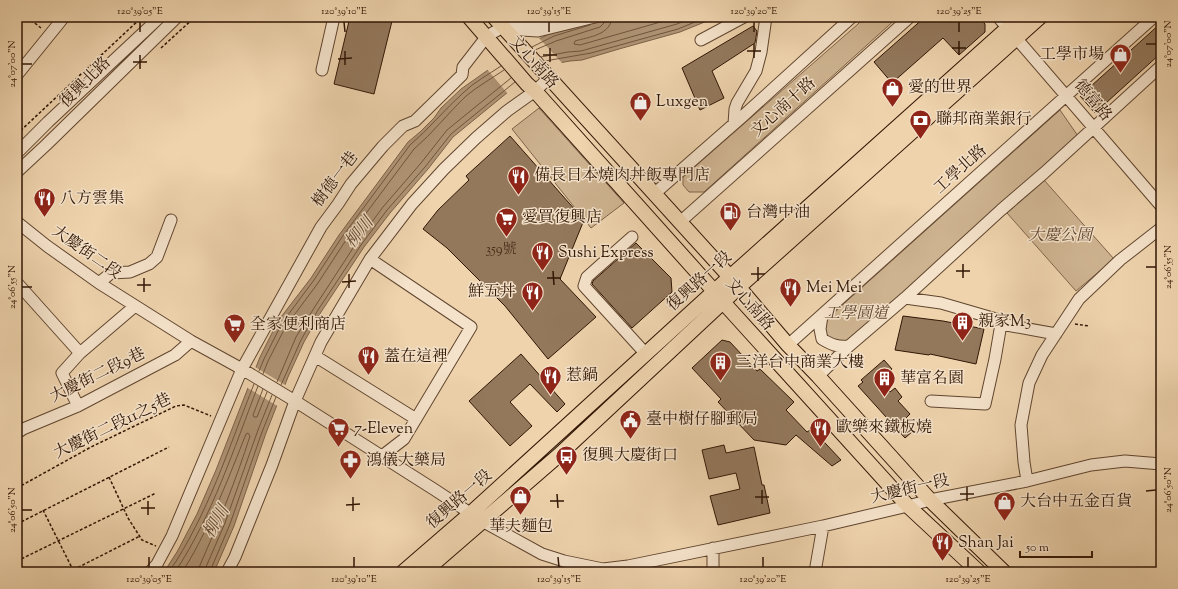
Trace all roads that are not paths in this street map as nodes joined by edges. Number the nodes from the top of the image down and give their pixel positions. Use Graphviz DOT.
graph roads {
  1 [pos="64,17"];
  2 [pos="160,17"];
  3 [pos="177,17"];
  4 [pos="334,17"];
  5 [pos="469,17"];
  6 [pos="556,17"];
  7 [pos="595,17"];
  8 [pos="744,17"];
  9 [pos="766,17"];
  10 [pos="852,17"];
  11 [pos="910,17"];
  12 [pos="998,17"];
  13 [pos="1020,17"];
  14 [pos="1040,17"];
  15 [pos="1154,17"];
  16 [pos="499,22"];
  17 [pos="1012,33"];
  18 [pos="487,36"];
  19 [pos="701,40"];
  20 [pos="1161,66"];
  21 [pos="322,70"];
  22 [pos="17,75"];
  23 [pos="547,75"];
  24 [pos="531,87"];
  25 [pos="1067,96"];
  26 [pos="734,124"];
  27 [pos="1093,128"];
  28 [pos="17,152"];
  29 [pos="17,172"];
  30 [pos="654,194"];
  31 [pos="1161,206"];
  32 [pos="171,220"];
  33 [pos="17,222"];
  34 [pos="680,222"];
  35 [pos="1161,228"];
  36 [pos="632,237"];
  37 [pos="370,259"];
  38 [pos="734,282"];
  39 [pos="99,284"];
  40 [pos="17,286"];
  41 [pos="714,291"];
  42 [pos="904,298"];
  43 [pos="723,302"];
  44 [pos="135,306"];
  45 [pos="822,316"];
  46 [pos="1001,324"];
  47 [pos="1056,334"];
  48 [pos="191,342"];
  49 [pos="788,345"];
  50 [pos="849,346"];
  51 [pos="80,353"];
  52 [pos="646,354"];
  53 [pos="314,356"];
  54 [pos="245,372"];
  55 [pos="818,376"];
  56 [pos="292,400"];
  57 [pos="931,401"];
  58 [pos="78,406"];
  59 [pos="416,419"];
  60 [pos="17,433"];
  61 [pos="382,456"];
  62 [pos="1161,464"];
  63 [pos="1027,481"];
  64 [pos="930,500"];
  65 [pos="908,506"];
  66 [pos="476,518"];
  67 [pos="823,526"];
  68 [pos="713,548"];
  69 [pos="602,570"];
  70 [pos="150,572"];
  71 [pos="227,572"];
  72 [pos="403,572"];
  73 [pos="424,572"];
  74 [pos="712,572"];
  75 [pos="815,572"];
  76 [pos="979,572"];
  77 [pos="1004,572"];
  1 -- 22 [label="street"];
  2 -- 28 [label="street, 復興北路"];
  3 -- 29 [label="street, 復興北路"];
  4 -- 21 [label="street"];
  5 -- 18 [label="main road, 文心南路"];
  6 -- 16 [label="street"];
  7 -- 16 [label="street"];
  8 -- 19 [label="street"];
  9 -- 26 [label="street"];
  10 -- 26 [label="street, 文心南十路"];
  11 -- 34 [label="street, 文心南十路"];
  12 -- 17 [label="street, 德富路"];
  13 -- 17 [label="main road, 復興路一段"];
  14 -- 17 [label="main road, 復興路一段"];
  15 -- 25 [label="street, 工學北路"];
  16 -- 18 [label="street, 樹德一巷"];
  16 -- 23 [label="main road, 文心南路"];
  17 -- 25 [label="street, 德富路"];
  17 -- 38 [label="main road, 復興路一段"];
  18 -- 24 [label="main road, 文心南路"];
  18 -- 54 [label="street, 樹德一巷"];
  20 -- 27 [label="street"];
  23 -- 24 [label="street"];
  23 -- 30 [label="main road, 文心南路"];
  24 -- 37 [label="street"];
  24 -- 41 [label="main road, 文心南路"];
  25 -- 27 [label="street, 德富路"];
  25 -- 45 [label="street, 工學北路"];
  26 -- 30 [label="street, 文心南十路"];
  27 -- 31 [label="street, 德富路"];
  27 -- 42 [label="street"];
  30 -- 34 [label="main road, 文心南路"];
  32 -- 39 [label="street"];
  33 -- 39 [label="street, 大慶街二段"];
  34 -- 38 [label="main road, 文心南路"];
  35 -- 47 [label="street"];
  36 -- 52 [label="street"];
  37 -- 53 [label="street"];
  37 -- 59 [label="street"];
  38 -- 41 [label="main road, 復興路一段"];
  38 -- 43 [label="main road, 復興路一段"];
  38 -- 49 [label="main road, 文心南路"];
  39 -- 44 [label="street, 大慶街二段"];
  40 -- 51 [label="street"];
  41 -- 43 [label="main road, 文心南路"];
  41 -- 52 [label="main road, 復興路一段"];
  42 -- 46 [label="street"];
  42 -- 50 [label="street"];
  43 -- 65 [label="main road, 文心南路"];
  43 -- 66 [label="main road, 復興路一段"];
  44 -- 48 [label="street, 大慶街二段"];
  44 -- 51 [label="street"];
  45 -- 49 [label="street, 工學北路"];
  45 -- 50 [label="street"];
  46 -- 47 [label="street"];
  46 -- 57 [label="street"];
  47 -- 63 [label="street"];
  48 -- 54 [label="street, 大慶街二段"];
  48 -- 58 [label="street, 大慶街二段9巷"];
  49 -- 55 [label="main road, 文心南路"];
  50 -- 55 [label="street"];
  51 -- 58 [label="street"];
  52 -- 66 [label="main road, 復興路一段"];
  53 -- 56 [label="street"];
  53 -- 59 [label="street"];
  54 -- 56 [label="street, 大慶街二段"];
  54 -- 70 [label="street"];
  55 -- 64 [label="main road, 文心南路"];
  56 -- 61 [label="street, 大慶街二段"];
  56 -- 71 [label="street"];
  58 -- 60 [label="street, 大慶街二段9巷"];
  59 -- 61 [label="street"];
  61 -- 66 [label="street, 大慶街二段"];
  62 -- 63 [label="street, 大慶街一段"];
  63 -- 64 [label="street, 大慶街一段"];
  64 -- 65 [label="street, 大慶街一段"];
  64 -- 77 [label="main road, 文心南路"];
  65 -- 67 [label="street, 大慶街一段"];
  65 -- 76 [label="main road, 文心南路"];
  66 -- 69 [label="street, 大慶街一段"];
  66 -- 72 [label="main road, 復興路一段"];
  66 -- 73 [label="main road, 復興路一段"];
  67 -- 68 [label="street, 大慶街一段"];
  67 -- 75 [label="street"];
  68 -- 69 [label="street, 大慶街一段"];
  68 -- 74 [label="street"];
}
